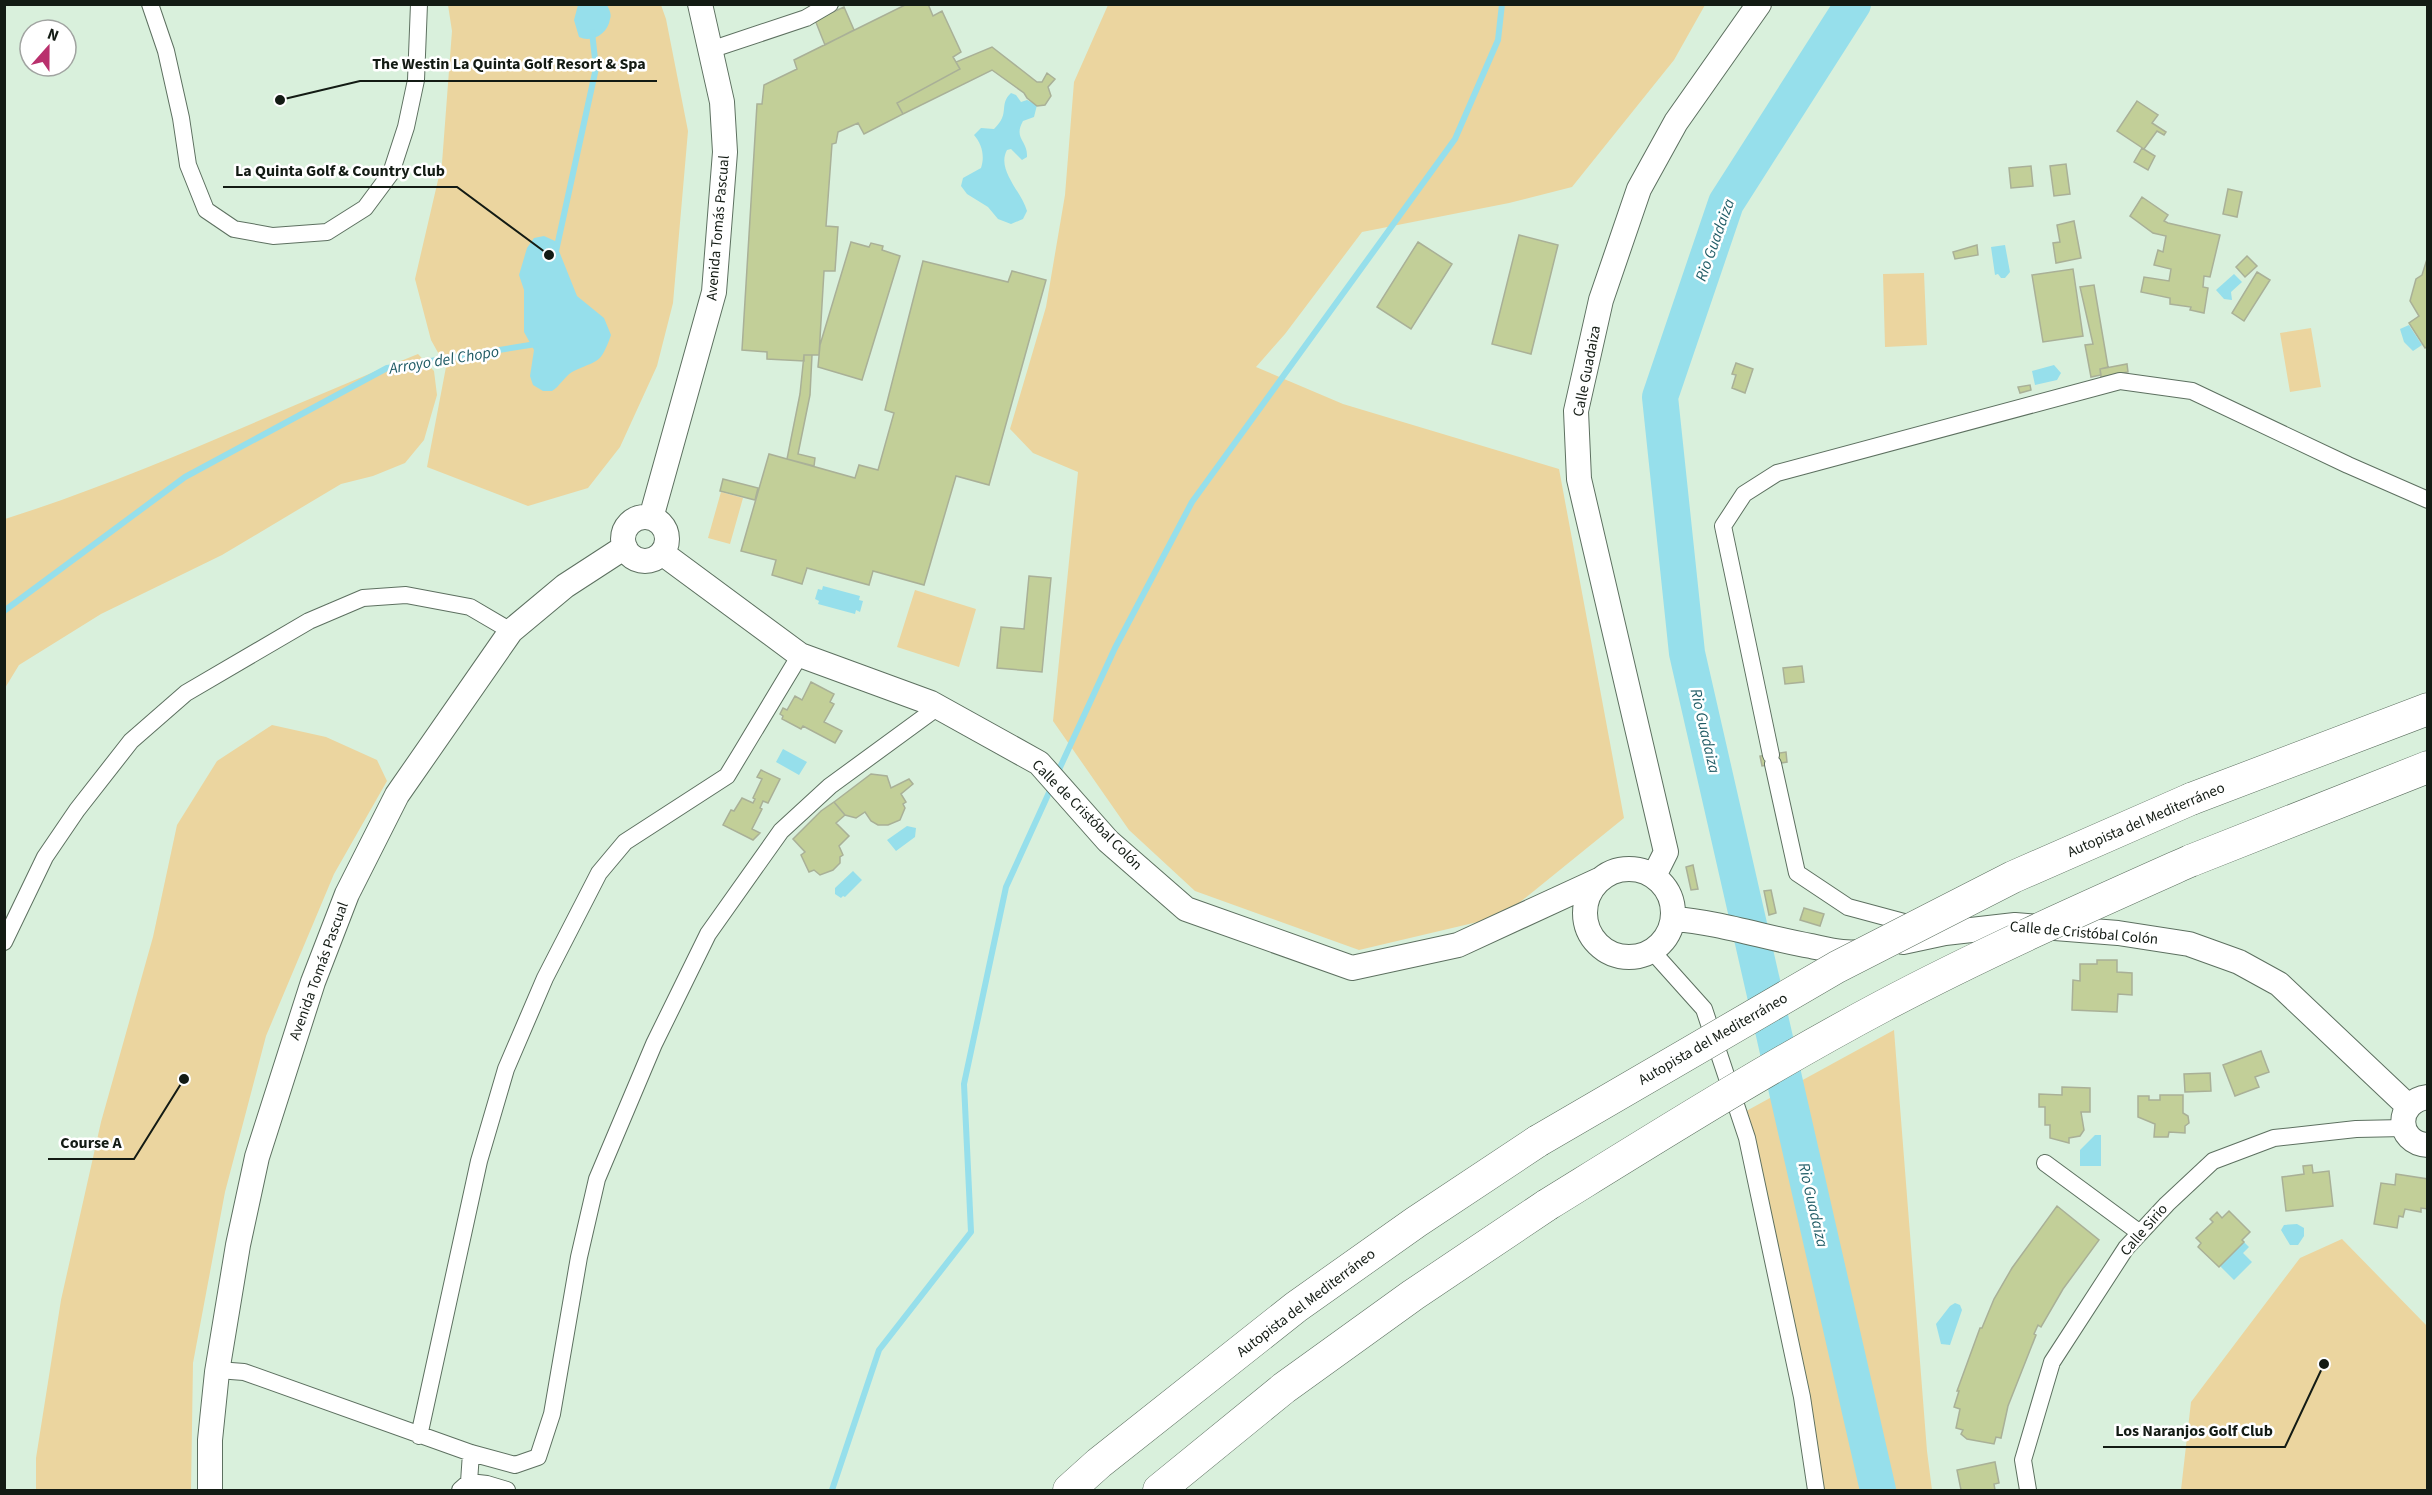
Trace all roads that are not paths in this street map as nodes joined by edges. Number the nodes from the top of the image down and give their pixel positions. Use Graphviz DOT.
graph roads {
  1 [pos="150,4"];
  2 [pos="420,4"];
  3 [pos="700,4"];
  4 [pos="830,4"];
  5 [pos="1760,4"];
  6 [pos="710,50"];
  7 [pos="2427,500"];
  8 [pos="651,518"];
  9 [pos="625,547"];
  10 [pos="662,553"];
  11 [pos="511,631"];
  12 [pos="800,655"];
  13 [pos="939,708"];
  14 [pos="2427,708"];
  15 [pos="2427,767"];
  16 [pos="1654,876"];
  17 [pos="1599,880"];
  18 [pos="1685,920"];
  19 [pos="1945,933"];
  20 [pos="4,942"];
  21 [pos="1652,951"];
  22 [pos="2413,1110"];
  23 [pos="2427,1145"];
  24 [pos="2045,1163"];
  25 [pos="2140,1233"];
  26 [pos="218,1370"];
  27 [pos="419,1436"];
  28 [pos="471,1453"];
  29 [pos="464,1486"];
  30 [pos="210,1491"];
  31 [pos="507,1491"];
  32 [pos="1069,1491"];
  33 [pos="1159,1491"];
  34 [pos="1816,1491"];
  35 [pos="2028,1491"];
  1 -- 2 [label="street"];
  3 -- 6 [label="street, Avenida Tomás Pascual"];
  4 -- 6 [label="street"];
  5 -- 16 [label="street, Calle Guadaiza"];
  6 -- 8 [label="street, Avenida Tomás Pascual"];
  7 -- 19 [label="street"];
  8 -- 9 [label="street"];
  8 -- 10 [label="street"];
  9 -- 10 [label="street"];
  9 -- 11 [label="street, Avenida Tomás Pascual"];
  10 -- 12 [label="street, Calle de Cristóbal Colón"];
  11 -- 20 [label="street"];
  11 -- 26 [label="street, Avenida Tomás Pascual"];
  12 -- 13 [label="street, Calle de Cristóbal Colón"];
  12 -- 27 [label="street"];
  13 -- 17 [label="street, Calle de Cristóbal Colón"];
  13 -- 28 [label="street"];
  14 -- 32 [label="highway, Autopista del Mediterráneo, bridge"];
  15 -- 33 [label="highway, bridge"];
  16 -- 17 [label="street"];
  16 -- 18 [label="street"];
  17 -- 21 [label="street"];
  18 -- 19 [label="street, Calle de Cristóbal Colón"];
  18 -- 21 [label="street"];
  19 -- 22 [label="street, Calle de Cristóbal Colón"];
  21 -- 34 [label="street"];
  22 -- 23 [label="street, Calle de Cristóbal Colón"];
  22 -- 25 [label="street, Calle Sirio"];
  24 -- 25 [label="street"];
  25 -- 35 [label="street, Calle Sirio"];
  26 -- 27 [label="street"];
  26 -- 30 [label="street, Avenida Tomás Pascual"];
  27 -- 28 [label="street"];
  28 -- 29 [label="street"];
  29 -- 31 [label="street"];
}
